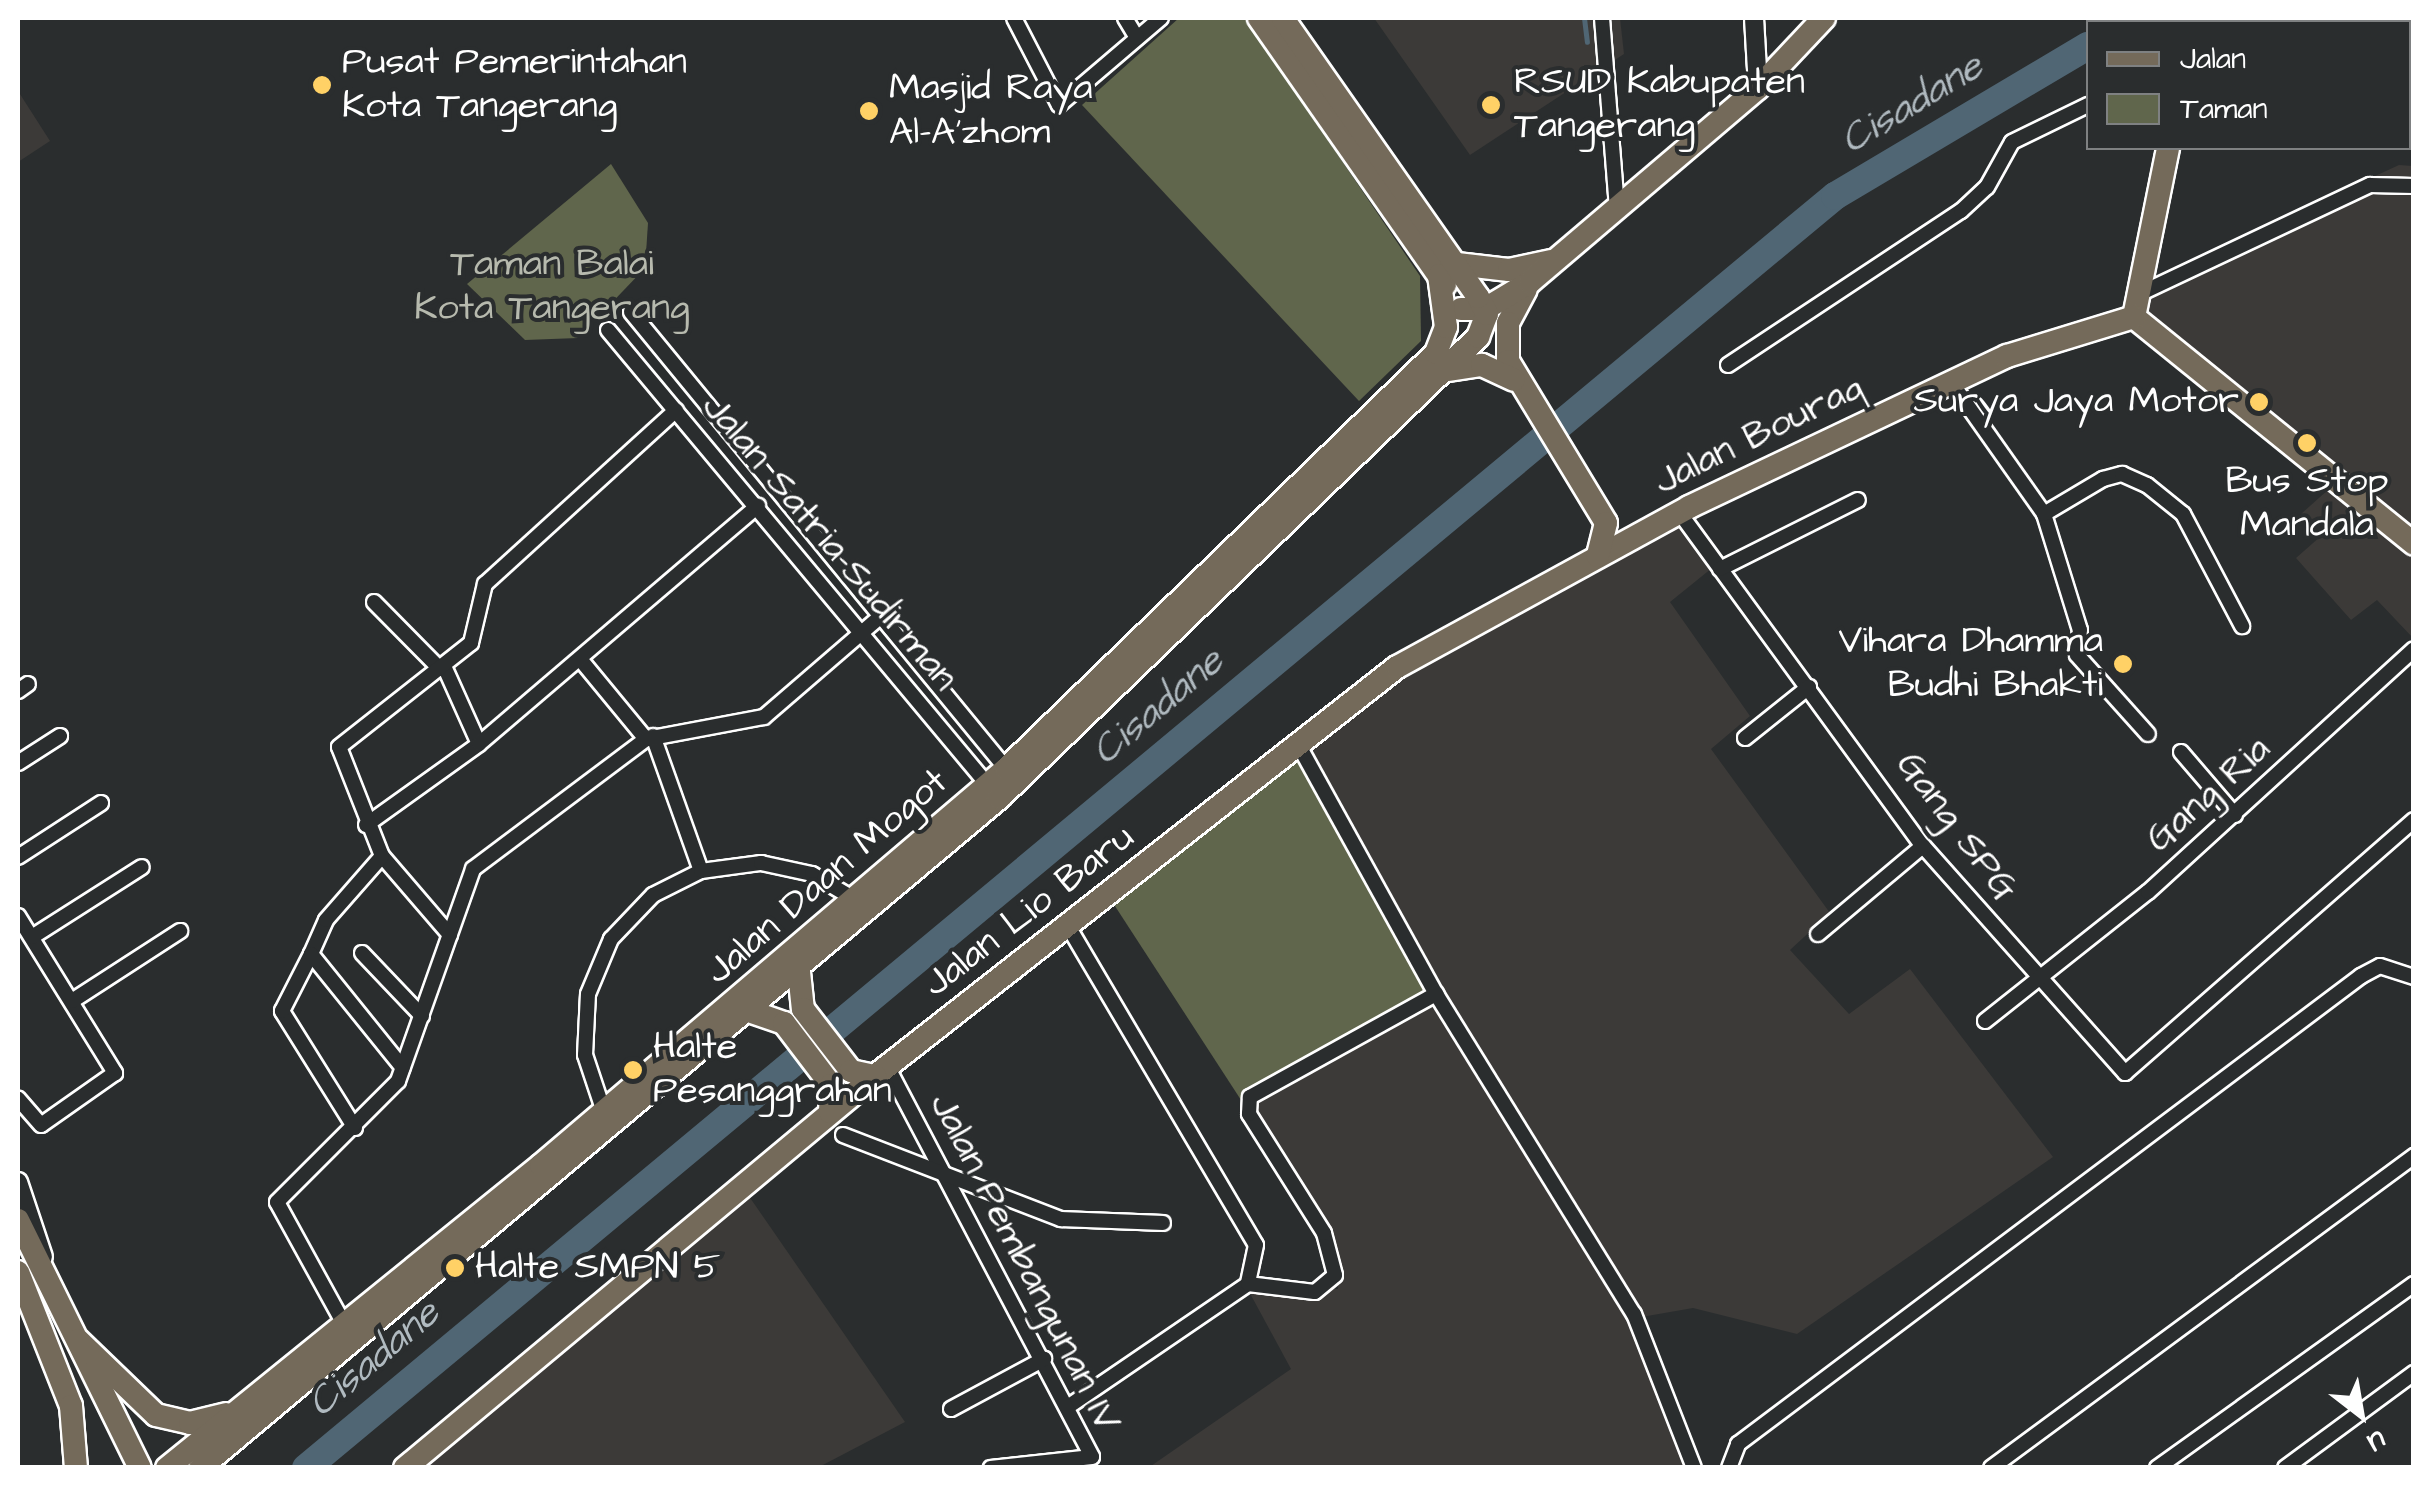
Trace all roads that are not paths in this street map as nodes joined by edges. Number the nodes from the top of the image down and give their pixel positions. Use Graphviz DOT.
graph roads {
  1 [pos="1014,18"];
  2 [pos="1125,18"];
  3 [pos="1160,18"];
  4 [pos="1259,18"];
  5 [pos="1283,18"];
  6 [pos="1602,18"];
  7 [pos="1754,18"];
  8 [pos="1824,18"];
  9 [pos="1137,38"];
  10 [pos="1758,88"];
  11 [pos="2086,107"];
  12 [pos="2168,150"];
  13 [pos="2414,186"];
  14 [pos="1617,211"];
  15 [pos="1559,259"];
  16 [pos="1448,270"];
  17 [pos="1530,282"];
  18 [pos="2134,307"];
  19 [pos="1485,309"];
  20 [pos="1460,310"];
  21 [pos="630,312"];
  22 [pos="608,330"];
  23 [pos="1478,337"];
  24 [pos="1728,365"];
  25 [pos="1448,370"];
  26 [pos="1951,382"];
  27 [pos="1517,385"];
  28 [pos="676,410"];
  29 [pos="1858,500"];
  30 [pos="758,506"];
  31 [pos="1679,512"];
  32 [pos="2044,514"];
  33 [pos="2414,544"];
  34 [pos="1591,559"];
  35 [pos="1720,570"];
  36 [pos="374,602"];
  37 [pos="882,615"];
  38 [pos="2242,626"];
  39 [pos="862,632"];
  40 [pos="2414,649"];
  41 [pos="580,659"];
  42 [pos="442,667"];
  43 [pos="1809,687"];
  44 [pos="2148,734"];
  45 [pos="60,736"];
  46 [pos="649,738"];
  47 [pos="1744,738"];
  48 [pos="479,744"];
  49 [pos="1298,744"];
  50 [pos="2181,752"];
  51 [pos="18,764"];
  52 [pos="1012,775"];
  53 [pos="993,791"];
  54 [pos="101,803"];
  55 [pos="2235,815"];
  56 [pos="2414,820"];
  57 [pos="366,825"];
  58 [pos="1923,846"];
  59 [pos="382,856"];
  60 [pos="18,857"];
  61 [pos="142,866"];
  62 [pos="701,870"];
  63 [pos="857,900"];
  64 [pos="18,916"];
  65 [pos="1068,926"];
  66 [pos="180,931"];
  67 [pos="1818,934"];
  68 [pos="450,935"];
  69 [pos="32,938"];
  70 [pos="362,953"];
  71 [pos="310,954"];
  72 [pos="799,972"];
  73 [pos="2414,978"];
  74 [pos="2040,980"];
  75 [pos="1436,994"];
  76 [pos="72,1001"];
  77 [pos="752,1012"];
  78 [pos="422,1016"];
  79 [pos="793,1016"];
  80 [pos="1985,1022"];
  81 [pos="403,1068"];
  82 [pos="881,1071"];
  83 [pos="18,1099"];
  84 [pos="604,1112"];
  85 [pos="830,1112"];
  86 [pos="355,1128"];
  87 [pos="842,1135"];
  88 [pos="2414,1156"];
  89 [pos="947,1176"];
  90 [pos="18,1182"];
  91 [pos="18,1220"];
  92 [pos="1163,1223"];
  93 [pos="46,1269"];
  94 [pos="18,1272"];
  95 [pos="1248,1284"];
  96 [pos="2414,1284"];
  97 [pos="360,1321"];
  98 [pos="78,1340"];
  99 [pos="1044,1360"];
  100 [pos="2414,1373"];
  101 [pos="1069,1406"];
  102 [pos="951,1409"];
  103 [pos="238,1410"];
  104 [pos="1094,1462"];
  105 [pos="200,1467"];
  106 [pos="76,1468"];
  107 [pos="140,1468"];
  108 [pos="167,1468"];
  109 [pos="405,1468"];
  110 [pos="991,1468"];
  111 [pos="1694,1468"];
  112 [pos="1729,1468"];
  113 [pos="1991,1468"];
  114 [pos="2157,1468"];
  115 [pos="2285,1468"];
  1 -- 9 [label="street"];
  2 -- 9 [label="street"];
  3 -- 9 [label="street"];
  4 -- 16 [label="main road"];
  5 -- 16 [label="main road"];
  6 -- 14 [label="street"];
  7 -- 10 [label="street"];
  8 -- 10 [label="main road"];
  10 -- 14 [label="main road"];
  11 -- 24 [label="street"];
  12 -- 18 [label="main road"];
  13 -- 18 [label="street"];
  14 -- 15 [label="main road"];
  15 -- 16 [label="main road"];
  15 -- 17 [label="main road"];
  16 -- 19 [label="main road"];
  16 -- 20 [label="main road"];
  16 -- 52 [label="main road, Jalan Daan Mogot"];
  17 -- 19 [label="main road"];
  17 -- 27 [label="main road"];
  18 -- 26 [label="main road, Jalan Bouraq"];
  18 -- 33 [label="main road"];
  19 -- 20 [label="main road"];
  19 -- 23 [label="main road, Jalan Daan Mogot"];
  20 -- 23 [label="main road"];
  21 -- 37 [label="street, Jalan Satria-Sudirman"];
  22 -- 28 [label="street, Jalan Satria-Sudirman"];
  23 -- 25 [label="main road, Jalan Daan Mogot"];
  25 -- 27 [label="main road"];
  25 -- 52 [label="main road, Jalan Daan Mogot"];
  26 -- 31 [label="main road, Jalan Bouraq"];
  26 -- 32 [label="street"];
  27 -- 34 [label="main road"];
  28 -- 30 [label="street, Jalan Satria-Sudirman"];
  28 -- 42 [label="street"];
  29 -- 35 [label="street"];
  30 -- 39 [label="street, Jalan Satria-Sudirman"];
  30 -- 41 [label="street"];
  31 -- 34 [label="main road, Jalan Bouraq"];
  31 -- 35 [label="street, Gang SPG"];
  32 -- 38 [label="street"];
  32 -- 44 [label="street"];
  34 -- 49 [label="main road, Jalan Lio Baru"];
  35 -- 43 [label="street, Gang SPG"];
  36 -- 42 [label="street"];
  37 -- 39 [label="street"];
  37 -- 52 [label="street, Jalan Satria-Sudirman"];
  39 -- 46 [label="street"];
  39 -- 53 [label="street, Jalan Satria-Sudirman"];
  40 -- 55 [label="street, Gang Ria"];
  41 -- 46 [label="street"];
  41 -- 48 [label="street"];
  42 -- 48 [label="street"];
  42 -- 57 [label="street"];
  43 -- 47 [label="street"];
  43 -- 58 [label="street, Gang SPG"];
  45 -- 51 [label="street"];
  46 -- 62 [label="street"];
  46 -- 68 [label="street"];
  48 -- 57 [label="street"];
  49 -- 65 [label="main road, Jalan Lio Baru"];
  49 -- 75 [label="street"];
  50 -- 55 [label="street"];
  52 -- 53 [label="main road, Jalan Daan Mogot"];
  53 -- 63 [label="main road, Jalan Daan Mogot"];
  53 -- 72 [label="main road, Jalan Daan Mogot"];
  54 -- 60 [label="street"];
  55 -- 74 [label="street, Gang Ria"];
  56 -- 74 [label="street, Gang SPG"];
  57 -- 59 [label="street"];
  58 -- 67 [label="street"];
  58 -- 74 [label="street, Gang SPG"];
  59 -- 68 [label="street"];
  59 -- 71 [label="street"];
  61 -- 69 [label="street"];
  62 -- 63 [label="street"];
  62 -- 84 [label="street"];
  63 -- 84 [label="main road, Jalan Daan Mogot"];
  64 -- 69 [label="street"];
  65 -- 82 [label="main road, Jalan Lio Baru"];
  65 -- 95 [label="street"];
  66 -- 76 [label="street"];
  68 -- 78 [label="street"];
  69 -- 76 [label="street"];
  70 -- 78 [label="street"];
  71 -- 81 [label="street"];
  71 -- 86 [label="street"];
  72 -- 77 [label="main road, Jalan Daan Mogot"];
  72 -- 79 [label="main road"];
  73 -- 112 [label="street"];
  74 -- 80 [label="street, Gang Ria"];
  75 -- 95 [label="street"];
  75 -- 111 [label="street"];
  76 -- 83 [label="street"];
  77 -- 79 [label="main road"];
  77 -- 97 [label="main road, Jalan Daan Mogot"];
  78 -- 81 [label="street"];
  79 -- 82 [label="main road"];
  79 -- 85 [label="main road"];
  81 -- 86 [label="street"];
  82 -- 85 [label="main road, Jalan Lio Baru"];
  82 -- 89 [label="street, Jalan Pembangunan IV"];
  84 -- 97 [label="main road, Jalan Daan Mogot"];
  85 -- 109 [label="main road, Jalan Lio Baru"];
  86 -- 97 [label="street"];
  87 -- 89 [label="street"];
  88 -- 113 [label="street"];
  89 -- 92 [label="street"];
  89 -- 99 [label="street, Jalan Pembangunan IV"];
  90 -- 93 [label="street"];
  91 -- 93 [label="main road"];
  93 -- 98 [label="main road"];
  94 -- 106 [label="main road"];
  95 -- 101 [label="street"];
  96 -- 114 [label="street"];
  97 -- 103 [label="main road, Jalan Daan Mogot"];
  97 -- 105 [label="main road, Jalan Daan Mogot"];
  98 -- 103 [label="main road"];
  98 -- 107 [label="main road"];
  99 -- 101 [label="street, Jalan Pembangunan IV"];
  99 -- 102 [label="street"];
  100 -- 115 [label="street"];
  101 -- 104 [label="street, Jalan Pembangunan IV"];
  103 -- 108 [label="main road, Jalan Daan Mogot"];
  104 -- 110 [label="street, Jalan Pembangunan IV"];
}
